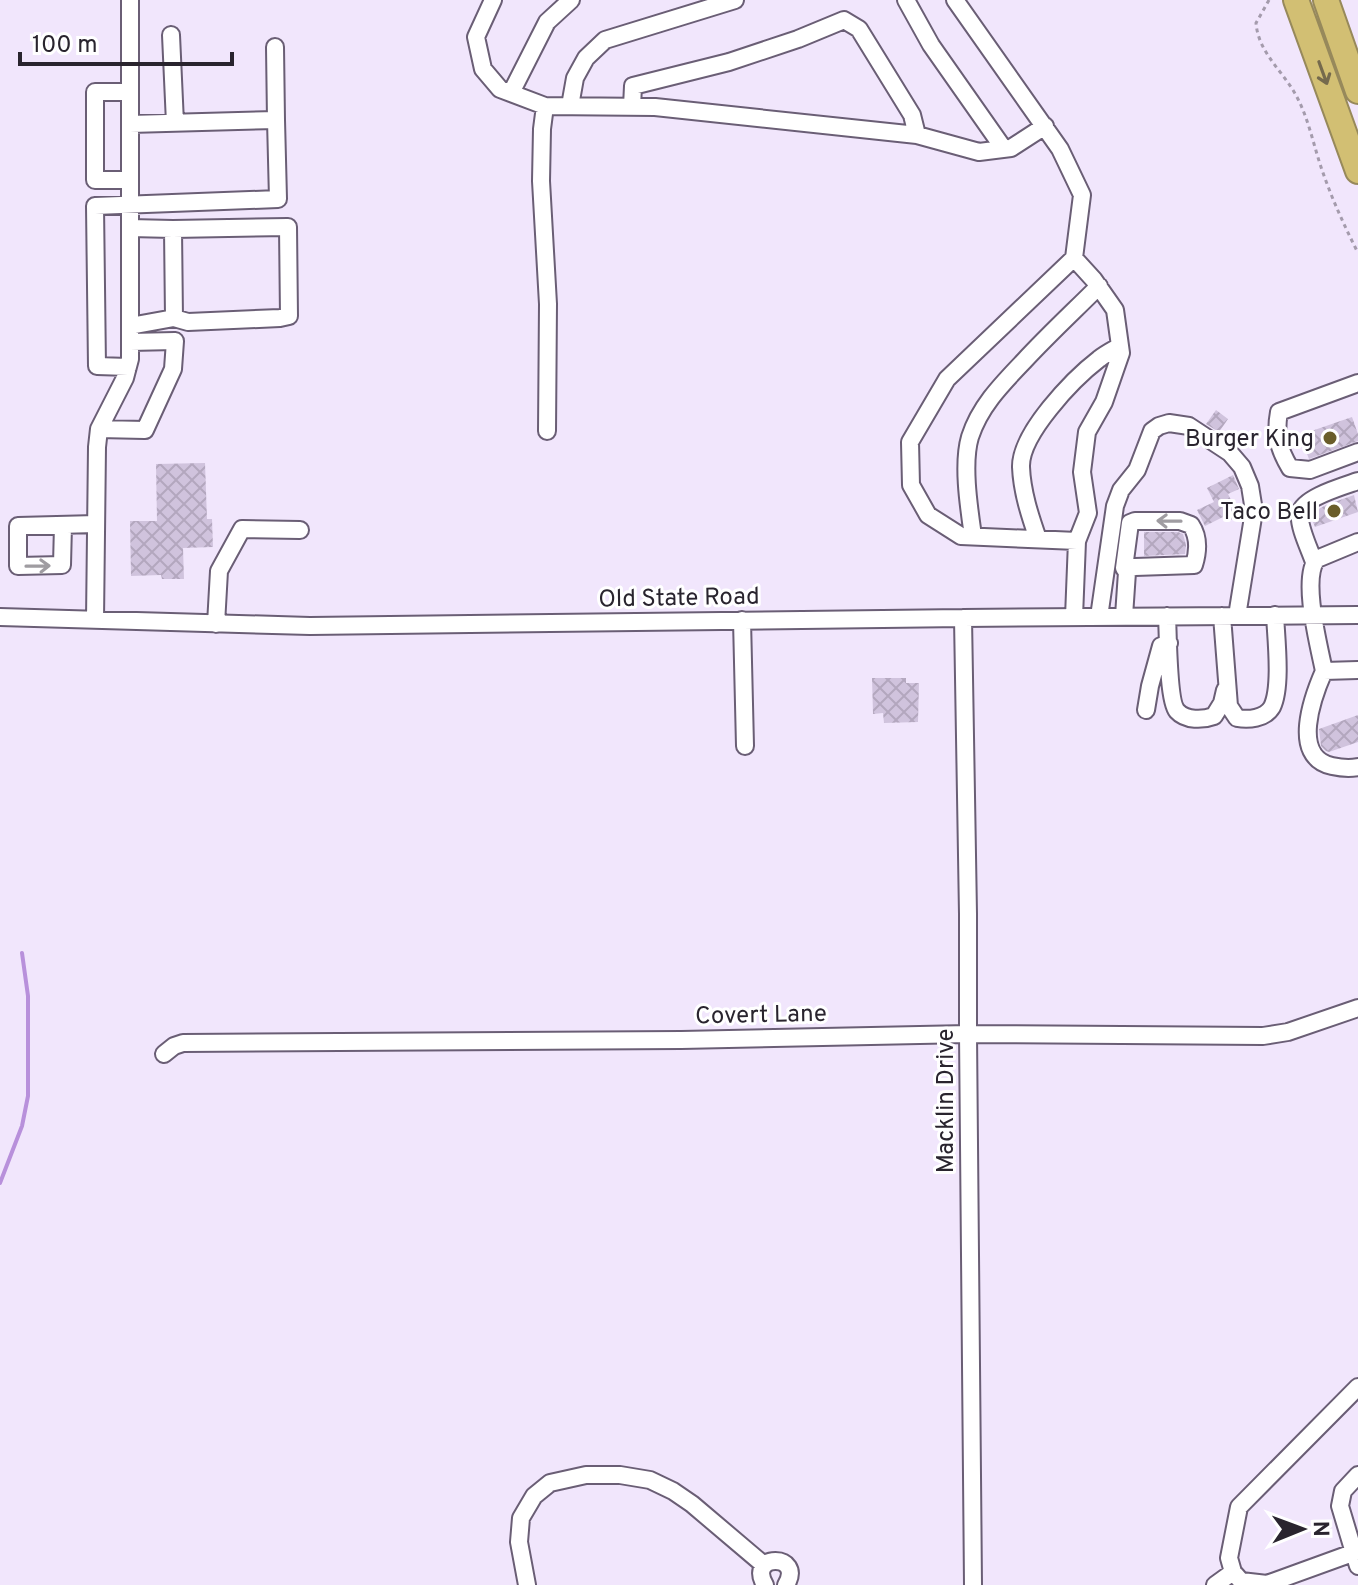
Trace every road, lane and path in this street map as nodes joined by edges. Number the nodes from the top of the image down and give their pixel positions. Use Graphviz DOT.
graph roads {
  1 [pos="130,0"];
  2 [pos="493,0"];
  3 [pos="571,0"];
  4 [pos="735,0"];
  5 [pos="906,0"];
  6 [pos="955,0"];
  7 [pos="1269,0"];
  8 [pos="1277,0"];
  9 [pos="1326,0"];
  10 [pos="1340,0"];
  11 [pos="1299,9"];
  12 [pos="1336,29"];
  13 [pos="171,35"];
  14 [pos="275,47"];
  15 [pos="1358,91"];
  16 [pos="130,92"];
  17 [pos="511,93"];
  18 [pos="545,106"];
  19 [pos="570,106"];
  20 [pos="632,107"];
  21 [pos="276,120"];
  22 [pos="175,123"];
  23 [pos="130,124"];
  24 [pos="1045,126"];
  25 [pos="917,135"];
  26 [pos="1004,149"];
  27 [pos="1358,171"];
  28 [pos="130,180"];
  29 [pos="130,206"];
  30 [pos="130,228"];
  31 [pos="173,229"];
  32 [pos="1358,253"];
  33 [pos="1074,258"];
  34 [pos="1099,286"];
  35 [pos="174,318"];
  36 [pos="130,334"];
  37 [pos="1120,346"];
  38 [pos="128,367"];
  39 [pos="1358,383"];
  40 [pos="99,429"];
  41 [pos="547,431"];
  42 [pos="1358,452"];
  43 [pos="1358,481"];
  44 [pos="96,524"];
  45 [pos="63,525"];
  46 [pos="300,530"];
  47 [pos="973,536"];
  48 [pos="1038,539"];
  49 [pos="1077,541"];
  50 [pos="1358,542"];
  51 [pos="1314,562"];
  52 [pos="1127,572"];
  53 [pos="1275,615"];
  54 [pos="1312,615"];
  55 [pos="1358,615"];
  56 [pos="1124,616"];
  57 [pos="1167,616"];
  58 [pos="1230,616"];
  59 [pos="0,617"];
  60 [pos="1074,617"];
  61 [pos="1099,617"];
  62 [pos="963,618"];
  63 [pos="95,620"];
  64 [pos="742,620"];
  65 [pos="216,624"];
  66 [pos="1169,643"];
  67 [pos="1358,670"];
  68 [pos="1324,671"];
  69 [pos="1227,684"];
  70 [pos="1146,710"];
  71 [pos="745,746"];
  72 [pos="1358,767"];
  73 [pos="1358,1008"];
  74 [pos="968,1034"];
  75 [pos="164,1054"];
  76 [pos="1358,1387"];
  77 [pos="1358,1475"];
  78 [pos="1357,1557"];
  79 [pos="764,1565"];
  80 [pos="1233,1572"];
  81 [pos="1251,1583"];
  82 [pos="527,1585"];
  83 [pos="765,1585"];
  84 [pos="786,1585"];
  85 [pos="973,1585"];
  86 [pos="1215,1585"];
  1 -- 16 [label="street"];
  2 -- 17 [label="street"];
  3 -- 17 [label="street"];
  4 -- 19 [label="street"];
  5 -- 26 [label="street"];
  6 -- 24 [label="street"];
  7 -- 32 [label="path"];
  8 -- 11 [label="highway"];
  9 -- 12 [label="highway"];
  10 -- 12 [label="highway"];
  11 -- 27 [label="highway, one-way"];
  12 -- 15 [label="highway"];
  13 -- 22 [label="street"];
  14 -- 21 [label="street"];
  16 -- 23 [label="street"];
  16 -- 28 [label="street"];
  17 -- 18 [label="street"];
  18 -- 19 [label="street"];
  18 -- 41 [label="street"];
  19 -- 20 [label="street"];
  20 -- 25 [label="street"];
  20 -- 25 [label="street"];
  21 -- 22 [label="street"];
  21 -- 29 [label="street"];
  22 -- 23 [label="street"];
  23 -- 28 [label="street"];
  24 -- 26 [label="street"];
  24 -- 33 [label="street"];
  25 -- 26 [label="street"];
  28 -- 29 [label="street"];
  29 -- 30 [label="street"];
  29 -- 38 [label="street"];
  30 -- 31 [label="street"];
  30 -- 36 [label="street"];
  31 -- 35 [label="street"];
  31 -- 35 [label="street"];
  33 -- 34 [label="street"];
  33 -- 47 [label="street"];
  34 -- 37 [label="street"];
  34 -- 47 [label="street"];
  35 -- 36 [label="street"];
  36 -- 38 [label="street"];
  36 -- 40 [label="street"];
  37 -- 48 [label="street"];
  37 -- 49 [label="street"];
  38 -- 40 [label="street"];
  39 -- 42 [label="street"];
  40 -- 44 [label="street"];
  43 -- 51 [label="street"];
  44 -- 45 [label="street"];
  44 -- 63 [label="street"];
  46 -- 65 [label="street"];
  47 -- 48 [label="street"];
  48 -- 49 [label="street"];
  49 -- 60 [label="street"];
  50 -- 51 [label="street"];
  51 -- 54 [label="street"];
  52 -- 52 [label="street, one-way"];
  52 -- 56 [label="street"];
  53 -- 54 [label="street, Old State Road"];
  53 -- 58 [label="street, Old State Road"];
  53 -- 69 [label="street"];
  54 -- 55 [label="street, Old State Road"];
  54 -- 68 [label="street"];
  56 -- 57 [label="street, Old State Road"];
  56 -- 61 [label="street, Old State Road"];
  57 -- 58 [label="street, Old State Road"];
  57 -- 66 [label="street"];
  58 -- 61 [label="street"];
  58 -- 69 [label="street"];
  59 -- 63 [label="street, Old State Road"];
  60 -- 61 [label="street, Old State Road"];
  60 -- 62 [label="street, Old State Road"];
  62 -- 64 [label="street, Old State Road"];
  62 -- 74 [label="street, Macklin Drive"];
  63 -- 65 [label="street, Old State Road"];
  64 -- 65 [label="street, Old State Road"];
  64 -- 71 [label="street"];
  66 -- 69 [label="street"];
  66 -- 70 [label="street"];
  67 -- 68 [label="street"];
  68 -- 72 [label="street"];
  73 -- 74 [label="street, Covert Lane"];
  74 -- 75 [label="street, Covert Lane"];
  74 -- 85 [label="street, Macklin Drive"];
  76 -- 80 [label="street"];
  77 -- 78 [label="street"];
  78 -- 81 [label="street"];
  79 -- 82 [label="street"];
  79 -- 83 [label="street"];
  79 -- 84 [label="street"];
  80 -- 81 [label="street"];
  80 -- 86 [label="street"];
}
